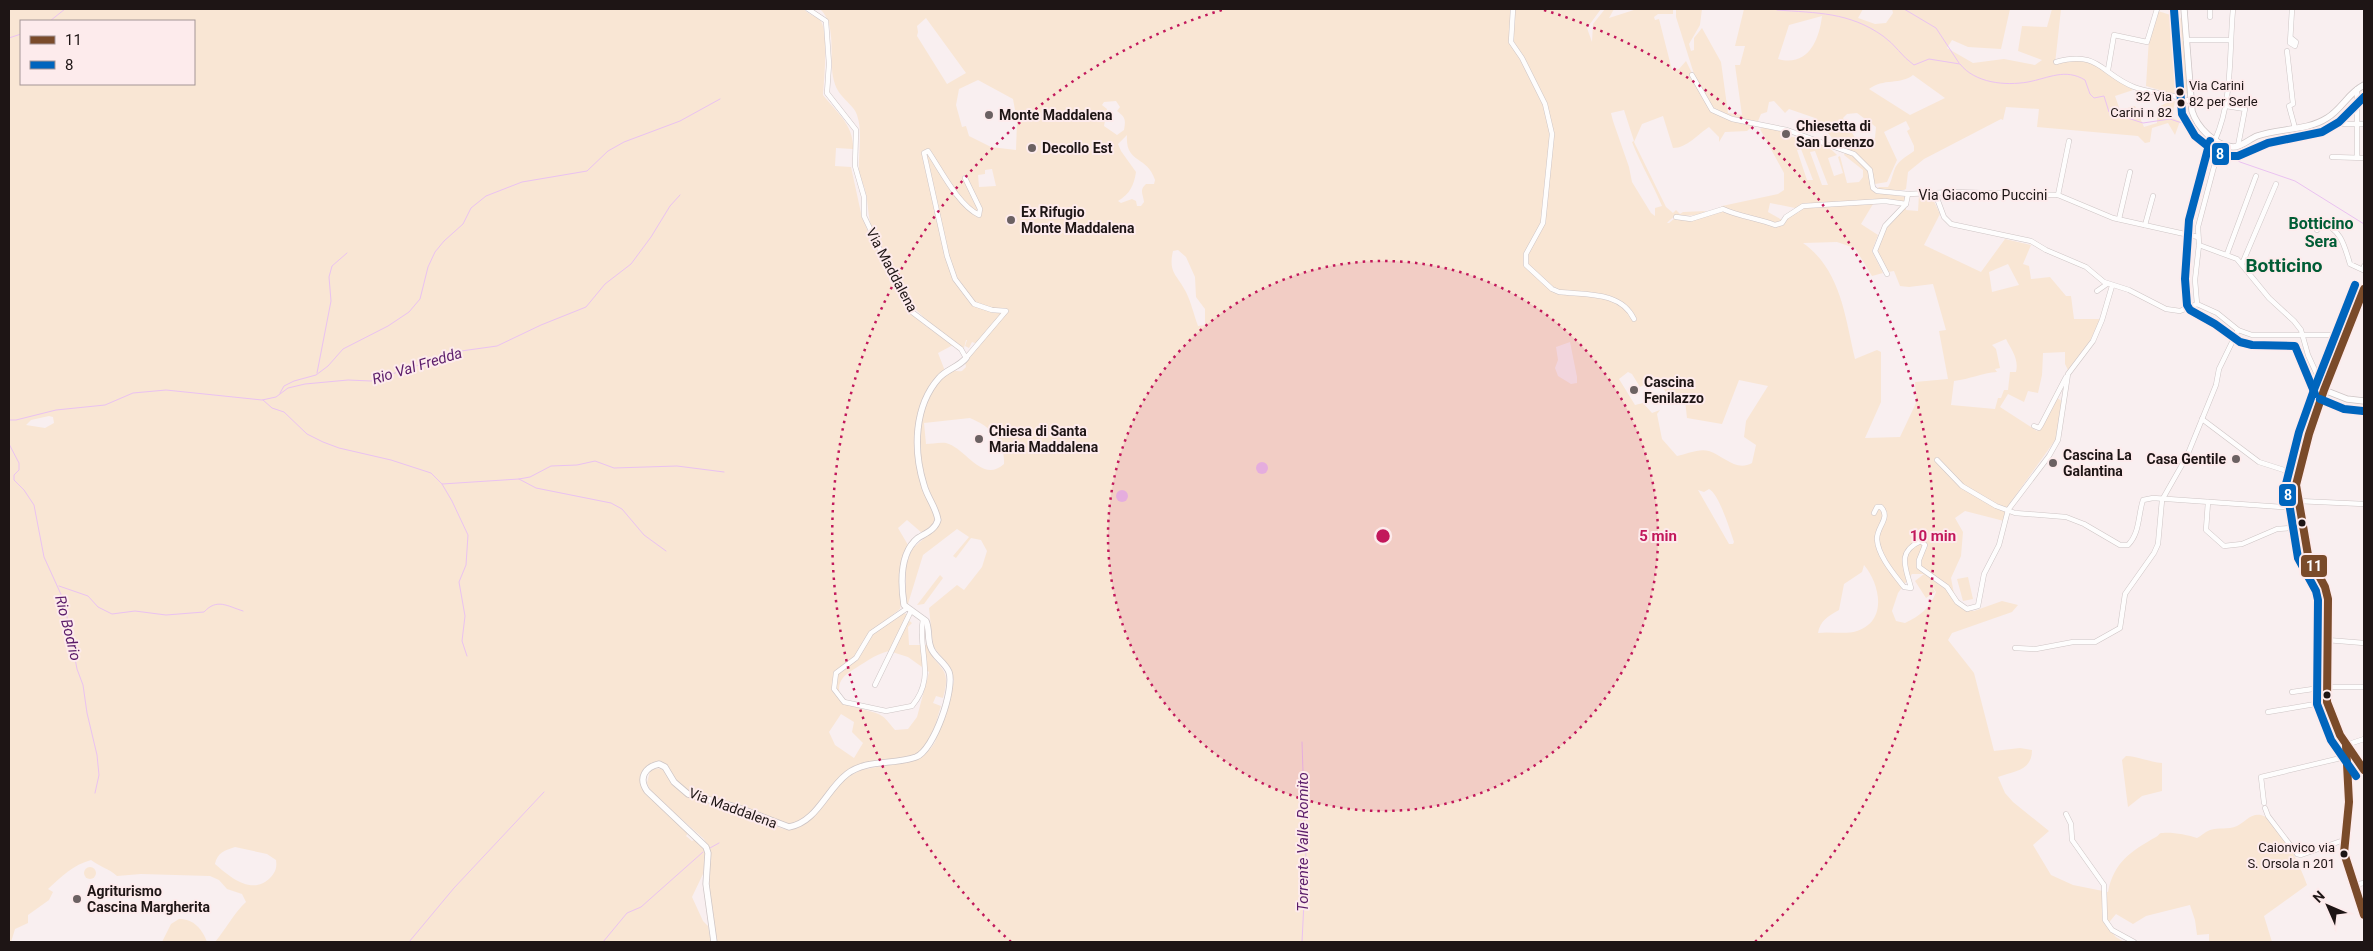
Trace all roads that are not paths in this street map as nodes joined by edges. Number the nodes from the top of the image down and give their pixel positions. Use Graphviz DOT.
graph roads {
  1 [pos="808,9"];
  2 [pos="1514,9"];
  3 [pos="2184,9"];
  4 [pos="2210,9"];
  5 [pos="2233,9"];
  6 [pos="2292,9"];
  7 [pos="2156,10"];
  8 [pos="2210,17"];
  9 [pos="2291,38"];
  10 [pos="2186,40"];
  11 [pos="2230,40"];
  12 [pos="2287,52"];
  13 [pos="2056,62"];
  14 [pos="2108,70"];
  15 [pos="1692,75"];
  16 [pos="2364,86"];
  17 [pos="2357,89"];
  18 [pos="2191,102"];
  19 [pos="2226,106"];
  20 [pos="2343,124"];
  21 [pos="2357,124"];
  22 [pos="2364,124"];
  23 [pos="2295,128"];
  24 [pos="2069,141"];
  25 [pos="2218,143"];
  26 [pos="2238,146"];
  27 [pos="2332,157"];
  28 [pos="2357,157"];
  29 [pos="2364,158"];
  30 [pos="2130,172"];
  31 [pos="2256,176"];
  32 [pos="965,178"];
  33 [pos="2276,184"];
  34 [pos="1935,193"];
  35 [pos="1908,194"];
  36 [pos="2058,195"];
  37 [pos="2153,196"];
  38 [pos="1906,204"];
  39 [pos="1676,217"];
  40 [pos="2119,219"];
  41 [pos="2145,225"];
  42 [pos="2317,230"];
  43 [pos="2198,237"];
  44 [pos="2199,245"];
  45 [pos="2227,254"];
  46 [pos="2242,264"];
  47 [pos="2364,266"];
  48 [pos="1887,274"];
  49 [pos="2110,285"];
  50 [pos="2364,290"];
  51 [pos="2097,291"];
  52 [pos="2197,304"];
  53 [pos="1634,319"];
  54 [pos="2238,330"];
  55 [pos="2346,335"];
  56 [pos="2303,336"];
  57 [pos="966,358"];
  58 [pos="2068,374"];
  59 [pos="2324,390"];
  60 [pos="2364,401"];
  61 [pos="2202,420"];
  62 [pos="2034,426"];
  63 [pos="1937,460"];
  64 [pos="2297,480"];
  65 [pos="2162,500"];
  66 [pos="2208,502"];
  67 [pos="2298,502"];
  68 [pos="2364,504"];
  69 [pos="2008,510"];
  70 [pos="1874,513"];
  71 [pos="2303,527"];
  72 [pos="909,610"];
  73 [pos="923,619"];
  74 [pos="2364,636"];
  75 [pos="2327,640"];
  76 [pos="2362,643"];
  77 [pos="2015,648"];
  78 [pos="875,685"];
  79 [pos="2327,687"];
  80 [pos="2364,687"];
  81 [pos="2292,692"];
  82 [pos="2327,702"];
  83 [pos="2268,712"];
  84 [pos="2364,738"];
  85 [pos="2346,745"];
  86 [pos="2345,756"];
  87 [pos="2356,759"];
  88 [pos="2348,770"];
  89 [pos="2364,770"];
  90 [pos="2264,803"];
  91 [pos="2264,808"];
  92 [pos="2066,814"];
  93 [pos="2344,840"];
  94 [pos="2364,883"];
  95 [pos="2352,885"];
  96 [pos="2364,915"];
  97 [pos="714,942"];
  98 [pos="2134,942"];
  1 -- 57 [label="street, Via Maddalena"];
  2 -- 53 [label="street"];
  3 -- 10 [label="street"];
  4 -- 8 [label="street"];
  5 -- 11 [label="street"];
  6 -- 9 [label="street"];
  7 -- 14 [label="street"];
  10 -- 11 [label="street"];
  10 -- 18 [label="street"];
  11 -- 19 [label="street"];
  12 -- 23 [label="street"];
  13 -- 14 [label="street"];
  14 -- 18 [label="street"];
  15 -- 35 [label="street, Via Giacomo Puccini"];
  16 -- 17 [label="street"];
  17 -- 21 [label="street"];
  17 -- 23 [label="street"];
  18 -- 25 [label="street"];
  19 -- 25 [label="street"];
  19 -- 26 [label="street"];
  20 -- 21 [label="street"];
  21 -- 22 [label="street"];
  21 -- 28 [label="street"];
  23 -- 26 [label="street"];
  24 -- 36 [label="street, Via Giacomo Puccini"];
  25 -- 26 [label="street"];
  25 -- 43 [label="street"];
  27 -- 28 [label="street"];
  28 -- 29 [label="street"];
  30 -- 40 [label="street"];
  31 -- 45 [label="street"];
  32 -- 57 [label="street"];
  33 -- 46 [label="street"];
  34 -- 35 [label="street, Via Giacomo Puccini"];
  34 -- 36 [label="street, Via Giacomo Puccini"];
  34 -- 49 [label="street"];
  35 -- 38 [label="street, Via Giacomo Puccini"];
  36 -- 40 [label="street, Via Giacomo Puccini"];
  37 -- 41 [label="street"];
  38 -- 39 [label="street, Via Giacomo Puccini"];
  38 -- 48 [label="street, Via Giacomo Puccini"];
  40 -- 41 [label="street, Via Giacomo Puccini"];
  41 -- 43 [label="street, Via Giacomo Puccini"];
  42 -- 47 [label="street"];
  43 -- 44 [label="street"];
  44 -- 45 [label="street"];
  44 -- 52 [label="street"];
  45 -- 46 [label="street"];
  46 -- 56 [label="street"];
  49 -- 51 [label="street"];
  49 -- 52 [label="street"];
  49 -- 58 [label="street"];
  50 -- 55 [label="street"];
  52 -- 54 [label="street"];
  54 -- 56 [label="street"];
  54 -- 61 [label="street"];
  55 -- 56 [label="street"];
  55 -- 59 [label="street"];
  56 -- 59 [label="street"];
  57 -- 72 [label="street"];
  58 -- 62 [label="street"];
  58 -- 69 [label="street"];
  59 -- 60 [label="street"];
  59 -- 64 [label="street"];
  61 -- 64 [label="street"];
  61 -- 65 [label="street"];
  63 -- 69 [label="street"];
  64 -- 67 [label="street"];
  65 -- 66 [label="street"];
  65 -- 69 [label="street"];
  65 -- 77 [label="street"];
  66 -- 67 [label="street"];
  66 -- 71 [label="street"];
  67 -- 68 [label="street"];
  67 -- 71 [label="street"];
  69 -- 70 [label="street"];
  71 -- 75 [label="street"];
  72 -- 73 [label="street"];
  72 -- 73 [label="street"];
  72 -- 78 [label="street"];
  73 -- 97 [label="street, Via Maddalena"];
  74 -- 76 [label="street"];
  75 -- 76 [label="street"];
  75 -- 79 [label="street"];
  79 -- 80 [label="street"];
  79 -- 81 [label="street"];
  79 -- 82 [label="street"];
  82 -- 83 [label="street"];
  82 -- 85 [label="street"];
  84 -- 85 [label="street"];
  85 -- 86 [label="street"];
  85 -- 87 [label="street"];
  86 -- 88 [label="street"];
  86 -- 90 [label="street"];
  87 -- 88 [label="street"];
  87 -- 89 [label="street"];
  88 -- 93 [label="street"];
  91 -- 93 [label="street"];
  92 -- 98 [label="street"];
  93 -- 95 [label="street"];
  94 -- 95 [label="street"];
  95 -- 96 [label="street"];
}
